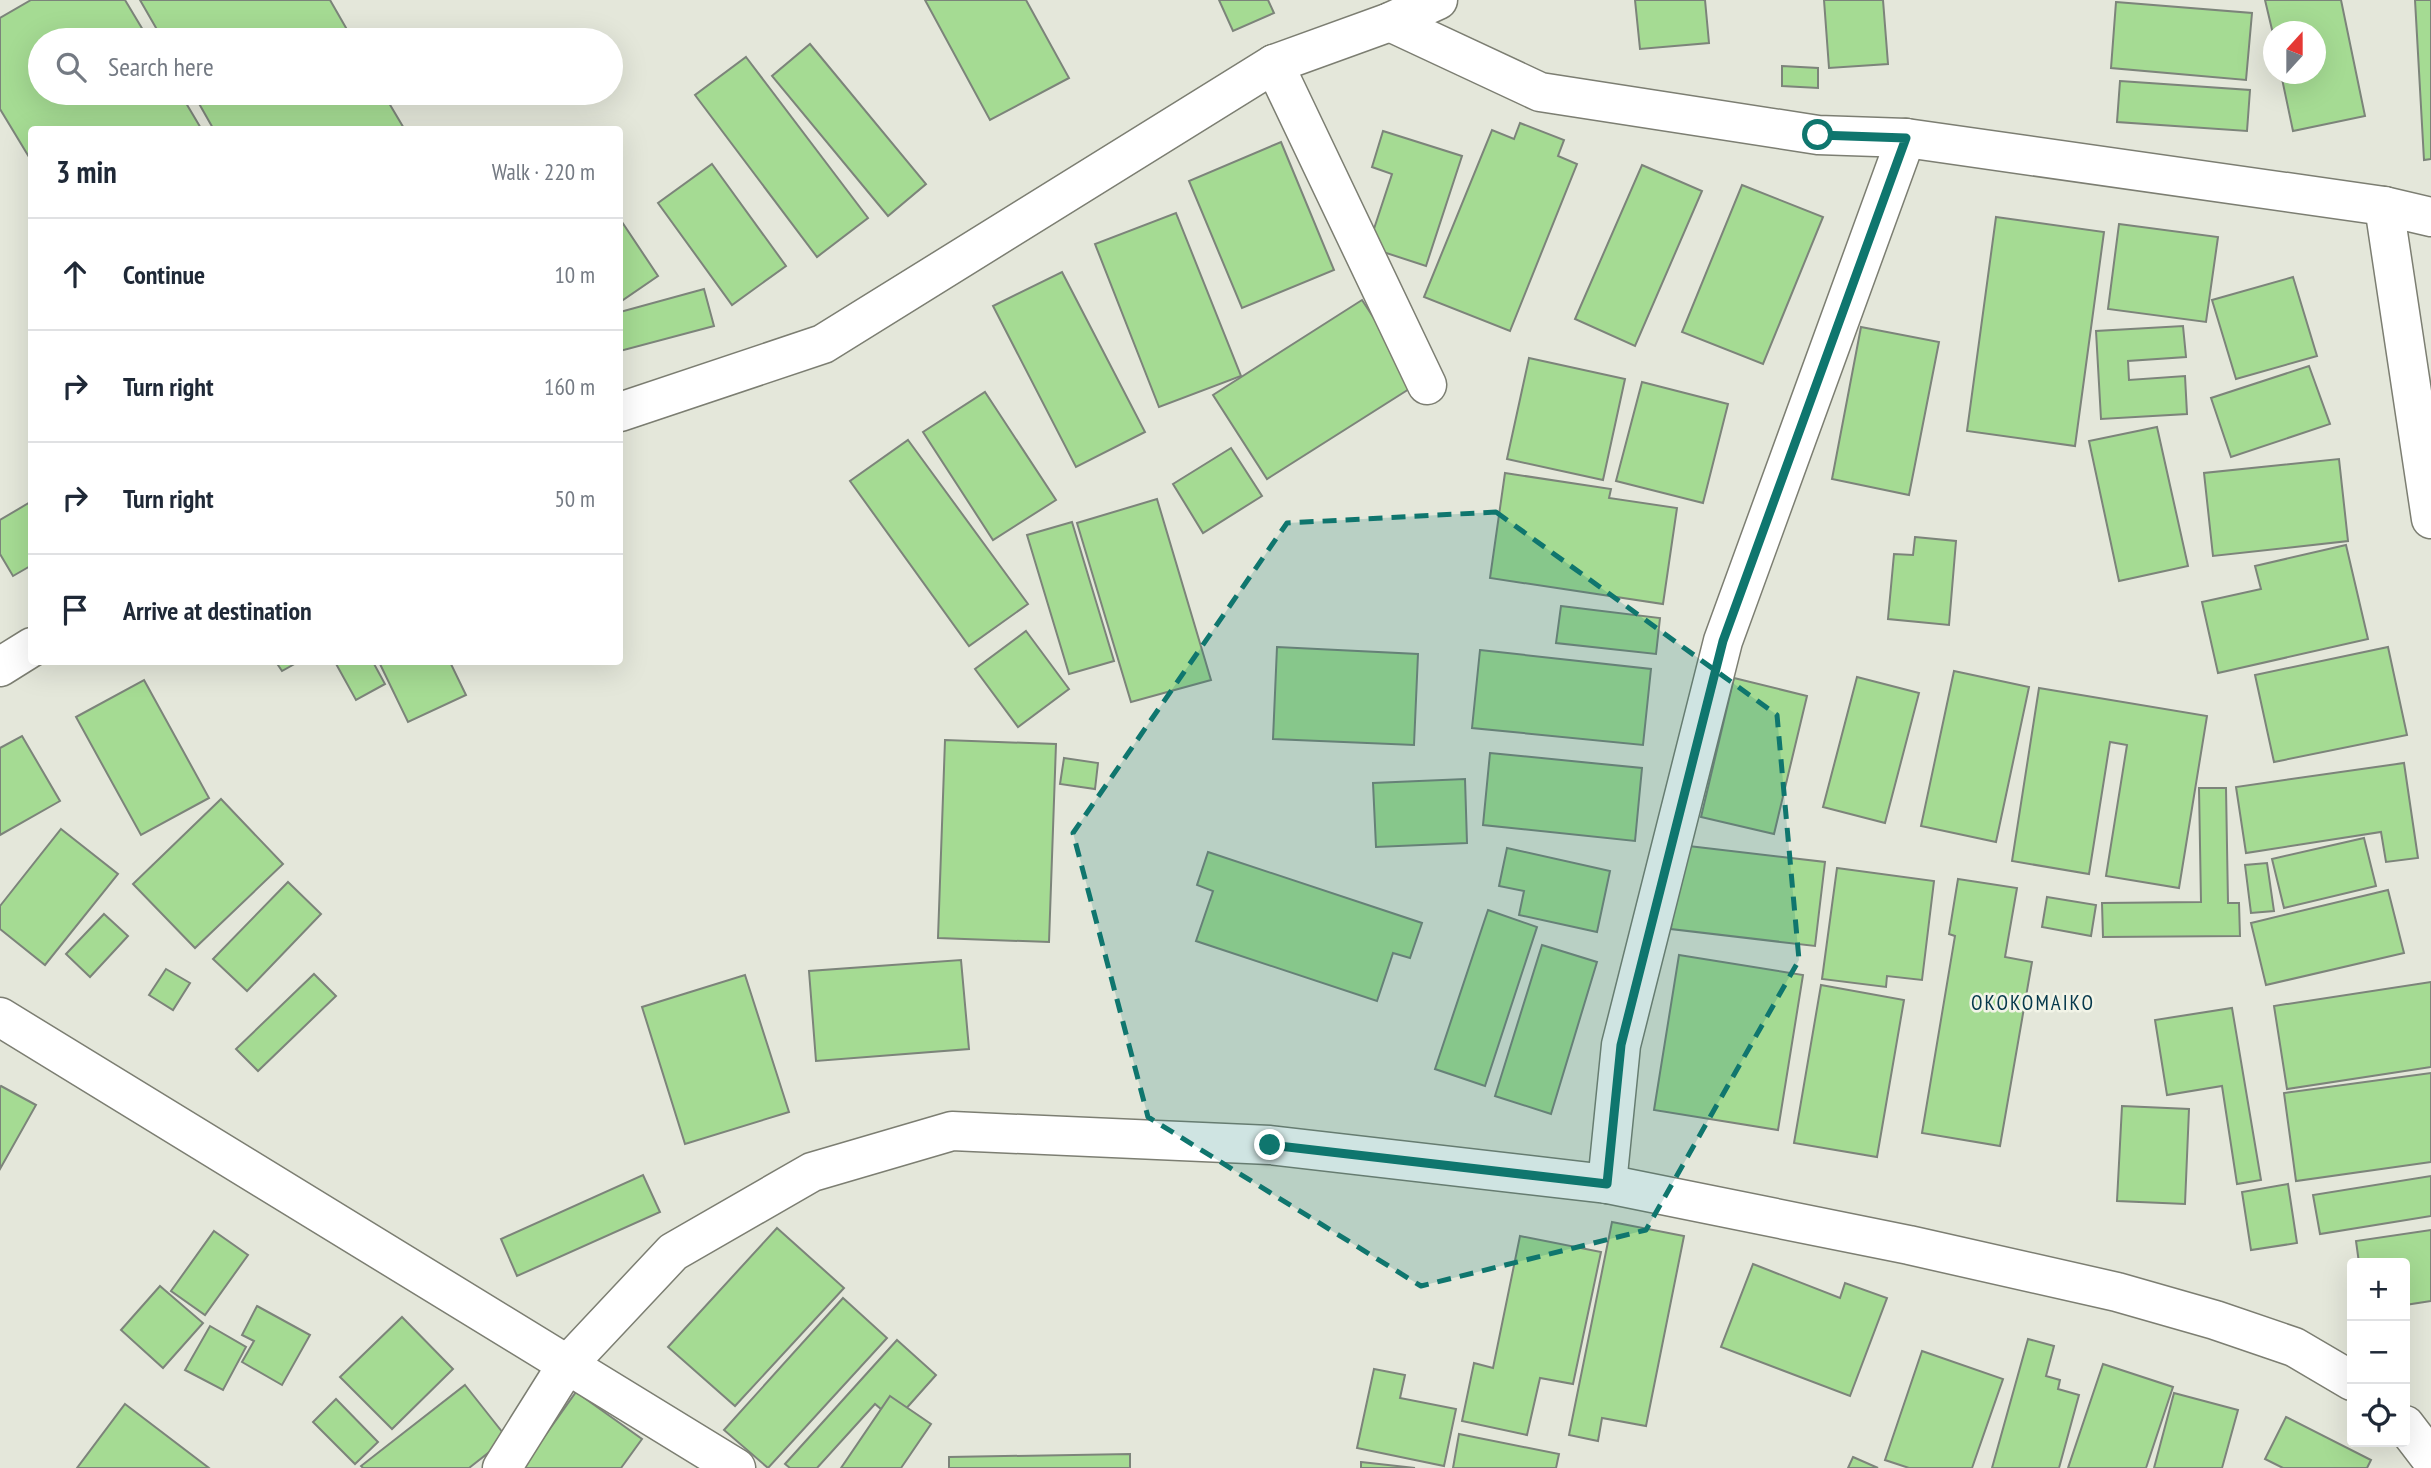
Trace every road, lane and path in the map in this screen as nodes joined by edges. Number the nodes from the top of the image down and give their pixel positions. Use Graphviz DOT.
graph roads {
  1 [pos="1438,0"];
  2 [pos="1390,22"];
  3 [pos="1274,64"];
  4 [pos="1906,138"];
  5 [pos="2384,206"];
  6 [pos="2431,217"];
  7 [pos="1427,385"];
  8 [pos="623,411"];
  9 [pos="2431,519"];
  10 [pos="28,650"];
  11 [pos="0,667"];
  12 [pos="0,1017"];
  13 [pos="1607,1184"];
  14 [pos="566,1366"];
  15 [pos="2347,1378"];
  16 [pos="502,1468"];
  17 [pos="736,1468"];
  1 -- 2 [label="street"];
  2 -- 3 [label="street"];
  2 -- 4 [label="street"];
  3 -- 7 [label="street"];
  3 -- 8 [label="street"];
  4 -- 5 [label="street"];
  4 -- 13 [label="street"];
  5 -- 6 [label="street"];
  5 -- 9 [label="street"];
  10 -- 11 [label="street"];
  12 -- 14 [label="street"];
  13 -- 14 [label="street"];
  13 -- 15 [label="street"];
  14 -- 16 [label="street"];
  14 -- 17 [label="street"];
}
